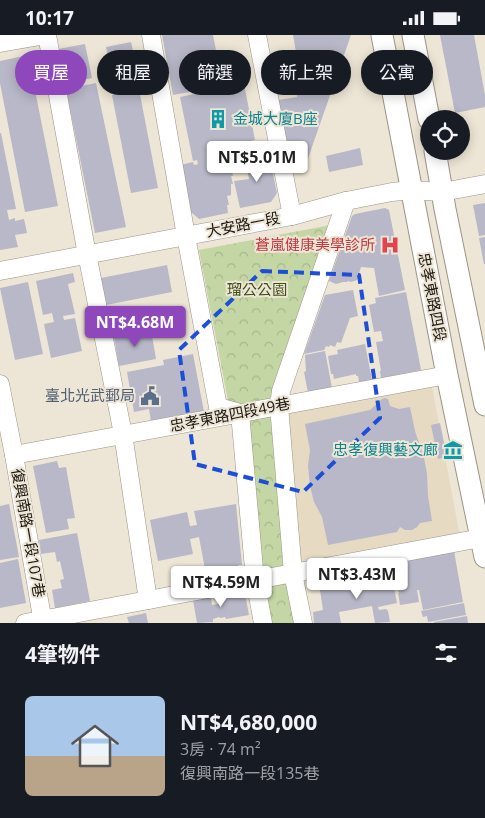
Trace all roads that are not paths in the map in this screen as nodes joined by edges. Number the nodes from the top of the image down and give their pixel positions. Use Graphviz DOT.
graph roads {
  1 [pos="46,35"];
  2 [pos="151,35"];
  3 [pos="258,35"];
  4 [pos="382,35"];
  5 [pos="413,35"];
  6 [pos="0,43"];
  7 [pos="427,110"];
  8 [pos="437,160"];
  9 [pos="485,184"];
  10 [pos="411,190"];
  11 [pos="442,192"];
  12 [pos="346,201"];
  13 [pos="292,216"];
  14 [pos="186,236"];
  15 [pos="87,255"];
  16 [pos="0,271"];
  17 [pos="482,371"];
  18 [pos="447,375"];
  19 [pos="0,384"];
  20 [pos="279,405"];
  21 [pos="485,405"];
  22 [pos="240,413"];
  23 [pos="123,435"];
  24 [pos="14,455"];
  25 [pos="483,548"];
  26 [pos="293,573"];
  27 [pos="255,580"];
  28 [pos="148,600"];
  29 [pos="37,622"];
  30 [pos="263,623"];
  31 [pos="303,623"];
  1 -- 6 [label="street"];
  1 -- 15 [label="street"];
  2 -- 14 [label="street"];
  3 -- 13 [label="street"];
  4 -- 10 [label="main road, 忠孝東路四段"];
  5 -- 7 [label="main road"];
  8 -- 11 [label="main road, 忠孝東路四段"];
  9 -- 11 [label="street, 大安路一段"];
  10 -- 11 [label="street, 大安路一段"];
  10 -- 12 [label="street, 大安路一段"];
  10 -- 18 [label="main road, 忠孝東路四段"];
  11 -- 17 [label="main road, 忠孝東路四段"];
  12 -- 13 [label="street, 大安路一段"];
  12 -- 20 [label="street"];
  13 -- 14 [label="street, 大安路一段"];
  14 -- 15 [label="street, 大安路一段"];
  14 -- 22 [label="street"];
  15 -- 16 [label="street, 大安路一段"];
  15 -- 23 [label="street"];
  17 -- 21 [label="main road, 忠孝東路四段"];
  18 -- 20 [label="street, 忠孝東路四段49巷"];
  18 -- 25 [label="main road, 忠孝東路四段"];
  19 -- 24 [label="street, 復興南路一段107巷"];
  20 -- 22 [label="street, 忠孝東路四段49巷"];
  20 -- 26 [label="street"];
  22 -- 23 [label="street, 忠孝東路四段49巷"];
  22 -- 27 [label="street"];
  23 -- 24 [label="street, 忠孝東路四段49巷"];
  23 -- 28 [label="street"];
  24 -- 29 [label="street, 復興南路一段107巷"];
  25 -- 26 [label="street"];
  26 -- 27 [label="street"];
  26 -- 31 [label="street"];
  27 -- 28 [label="street"];
  27 -- 30 [label="street"];
  28 -- 29 [label="street"];
}
